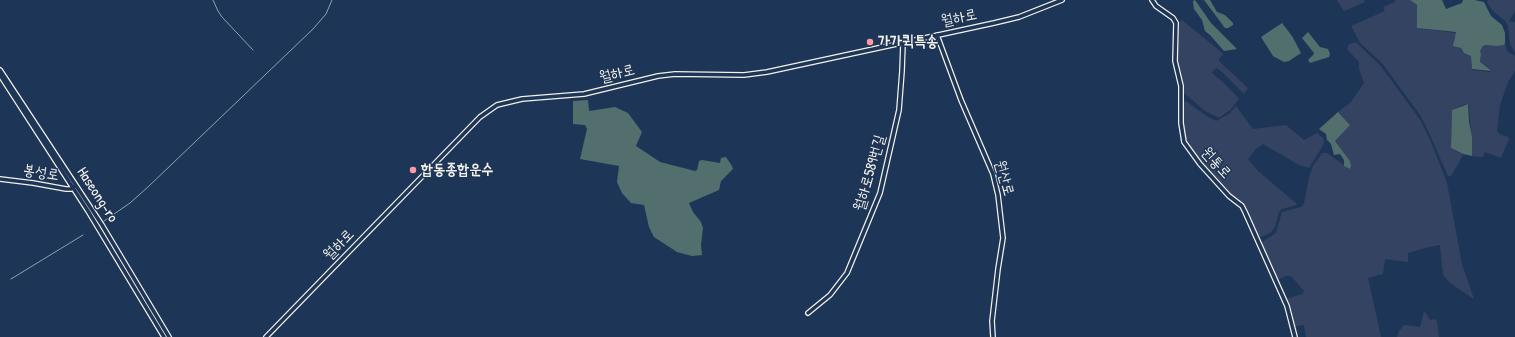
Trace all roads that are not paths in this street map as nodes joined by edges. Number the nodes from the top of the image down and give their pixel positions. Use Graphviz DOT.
graph roads {
  1 [pos="1062,0"];
  2 [pos="1152,0"];
  3 [pos="937,35"];
  4 [pos="903,43"];
  5 [pos="0,70"];
  6 [pos="0,75"];
  7 [pos="0,179"];
  8 [pos="75,186"];
  9 [pos="808,313"];
  10 [pos="164,337"];
  11 [pos="169,337"];
  12 [pos="266,337"];
  13 [pos="993,337"];
  14 [pos="1295,337"];
  1 -- 3 [label="street, 월하로"];
  2 -- 14 [label="street, 원통로"];
  3 -- 4 [label="street, 월하로"];
  3 -- 13 [label="street, 원산로"];
  4 -- 9 [label="street, 월하로589번길"];
  4 -- 12 [label="street, 월하로"];
  5 -- 8 [label="street, Haseong-ro"];
  6 -- 8 [label="street, Haseong-ro"];
  7 -- 8 [label="street, 봉성로"];
  8 -- 10 [label="street, Haseong-ro"];
  8 -- 11 [label="street, Haseong-ro"];
}
